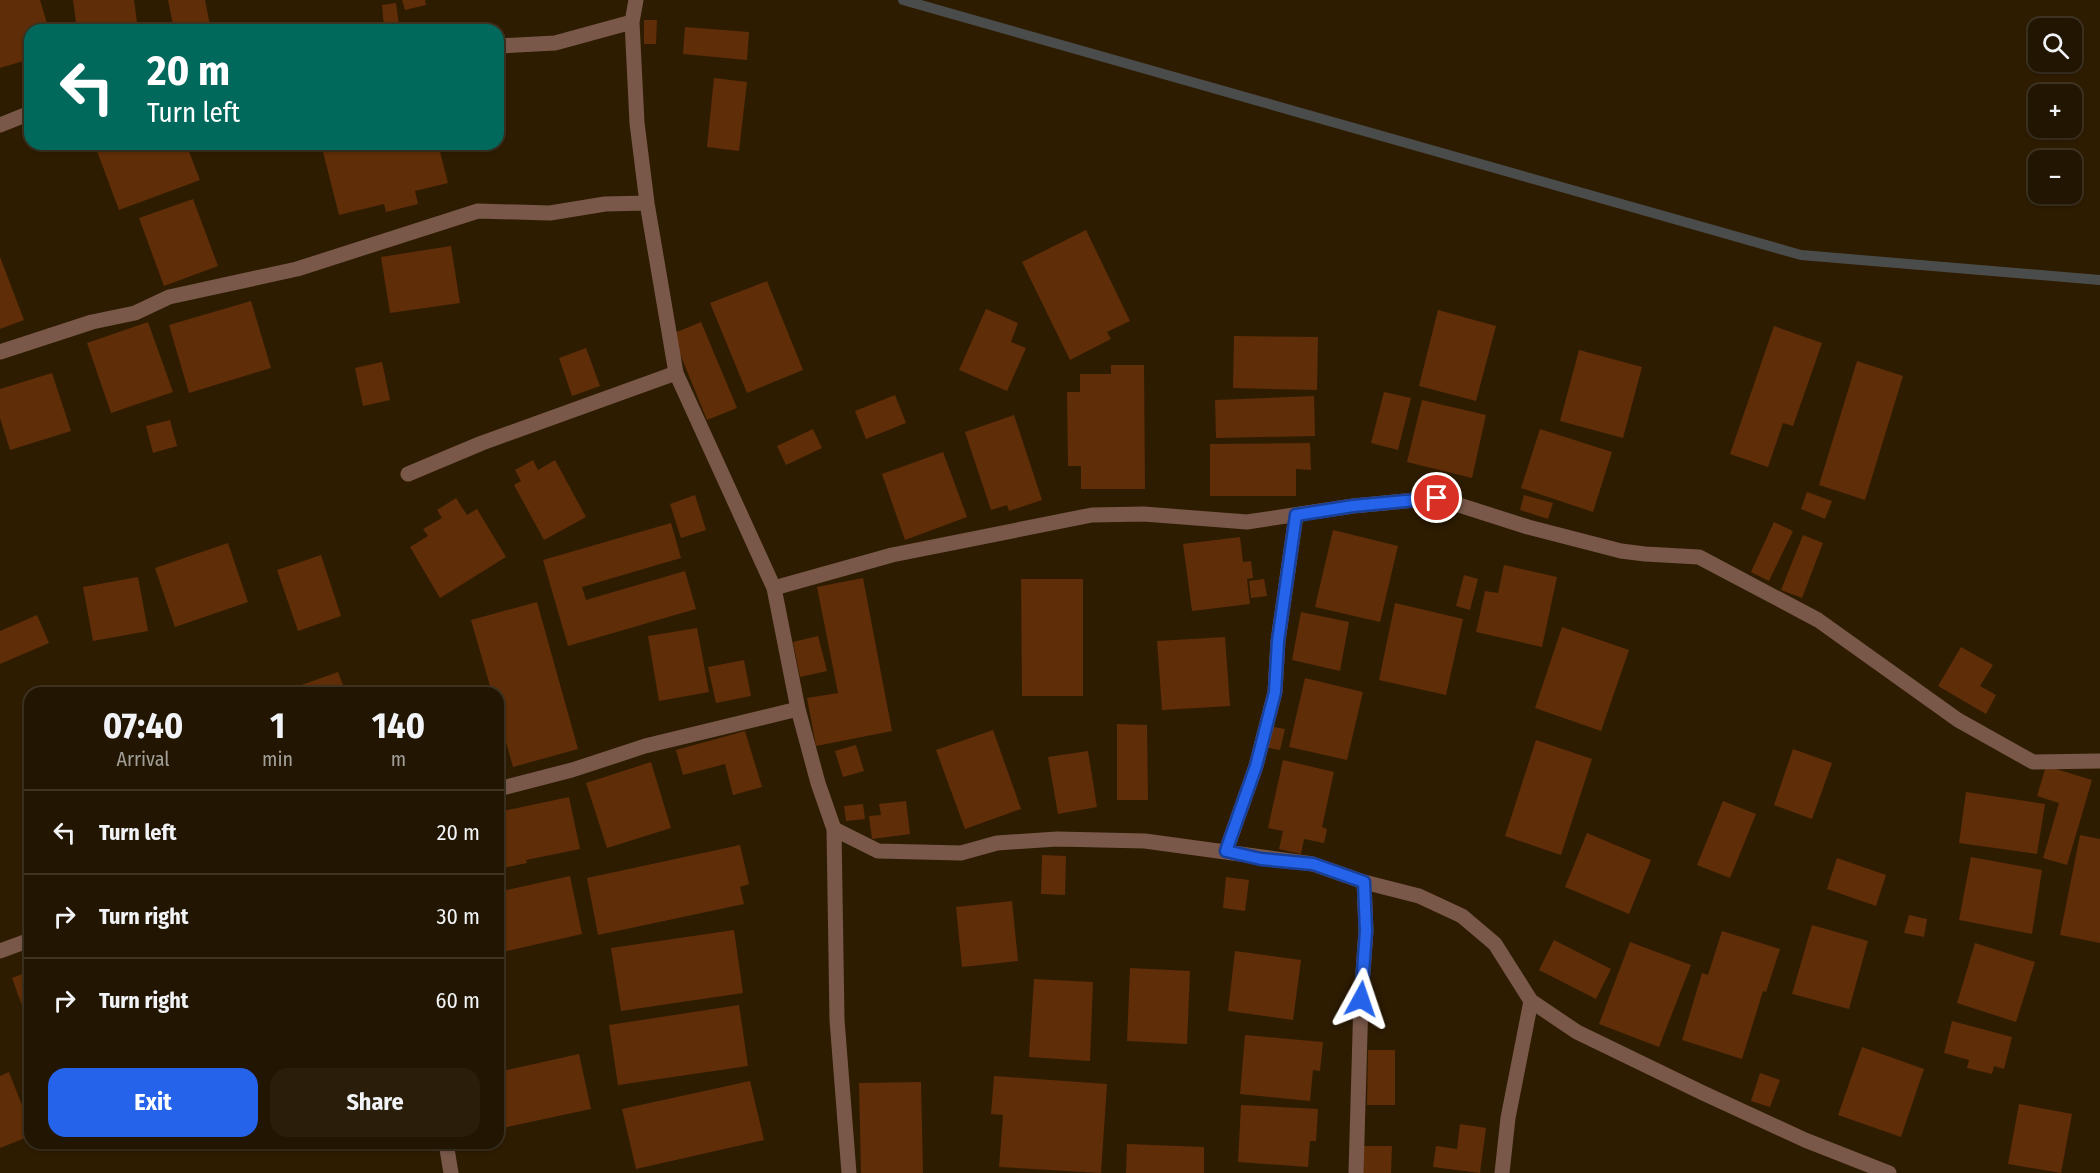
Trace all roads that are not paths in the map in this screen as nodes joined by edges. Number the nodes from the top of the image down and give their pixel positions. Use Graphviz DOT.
graph roads {
  1 [pos="636,0"];
  2 [pos="632,22"];
  3 [pos="504,46"];
  4 [pos="24,116"];
  5 [pos="0,126"];
  6 [pos="647,203"];
  7 [pos="0,352"];
  8 [pos="676,373"];
  9 [pos="408,474"];
  10 [pos="1296,515"];
  11 [pos="774,588"];
  12 [pos="798,709"];
  13 [pos="2100,761"];
  14 [pos="504,787"];
  15 [pos="834,829"];
  16 [pos="1226,851"];
  17 [pos="1364,882"];
  18 [pos="24,942"];
  19 [pos="0,951"];
  20 [pos="1531,1001"];
  21 [pos="447,1149"];
  22 [pos="451,1173"];
  23 [pos="849,1173"];
  24 [pos="1356,1173"];
  25 [pos="1502,1173"];
  26 [pos="1889,1173"];
  1 -- 2 [label="street"];
  2 -- 3 [label="street"];
  2 -- 6 [label="street"];
  4 -- 5 [label="street"];
  6 -- 7 [label="street"];
  6 -- 8 [label="street"];
  8 -- 9 [label="street"];
  8 -- 11 [label="street"];
  10 -- 11 [label="street"];
  10 -- 13 [label="street"];
  10 -- 16 [label="street"];
  11 -- 12 [label="street"];
  12 -- 14 [label="street"];
  12 -- 15 [label="street"];
  15 -- 16 [label="street"];
  15 -- 23 [label="street"];
  16 -- 17 [label="street"];
  17 -- 20 [label="street"];
  17 -- 24 [label="street"];
  18 -- 19 [label="street"];
  20 -- 25 [label="street"];
  20 -- 26 [label="street"];
  21 -- 22 [label="street"];
}
